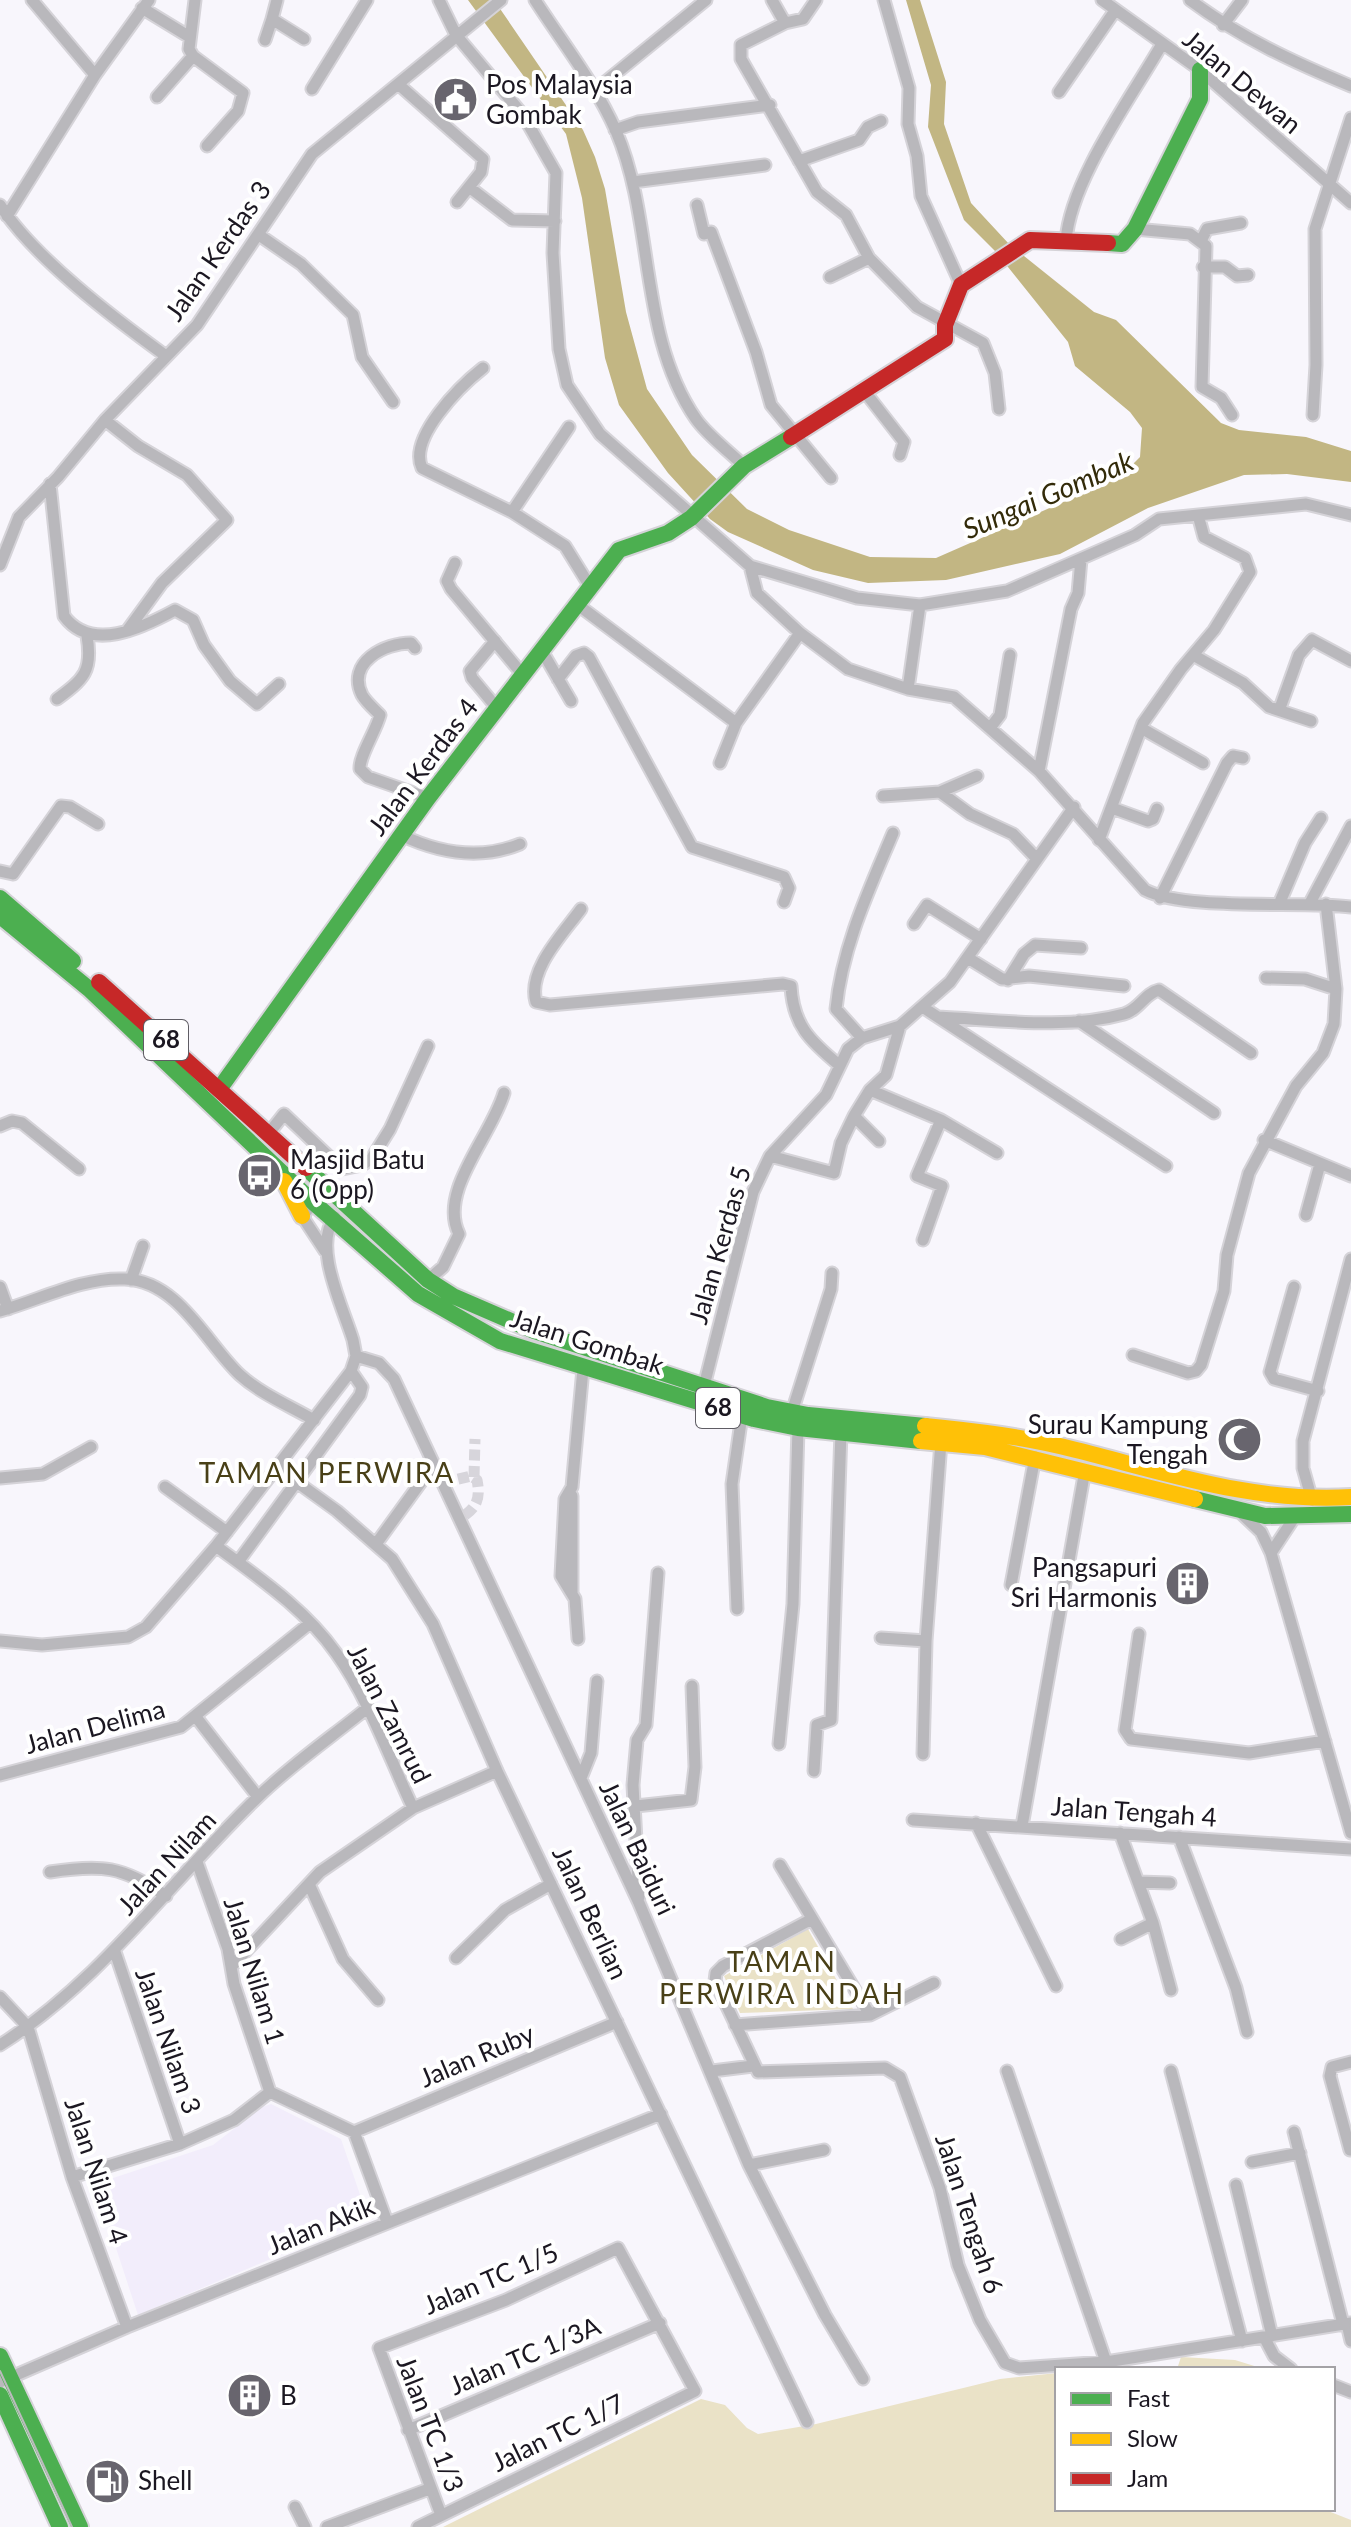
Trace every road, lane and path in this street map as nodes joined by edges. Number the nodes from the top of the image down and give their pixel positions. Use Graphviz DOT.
graph roads {
  1 [pos="195,0"];
  2 [pos="277,0"];
  3 [pos="367,0"];
  4 [pos="439,0"];
  5 [pos="501,0"];
  6 [pos="535,0"];
  7 [pos="706,0"];
  8 [pos="772,0"];
  9 [pos="816,0"];
  10 [pos="884,0"];
  11 [pos="1102,0"];
  12 [pos="1190,0"];
  13 [pos="1242,0"];
  14 [pos="40,3"];
  15 [pos="146,4"];
  16 [pos="1114,12"];
  17 [pos="272,19"];
  18 [pos="785,23"];
  19 [pos="1223,25"];
  20 [pos="456,35"];
  21 [pos="188,36"];
  22 [pos="304,39"];
  23 [pos="265,40"];
  24 [pos="1162,44"];
  25 [pos="193,56"];
  26 [pos="1200,70"];
  27 [pos="95,75"];
  28 [pos="398,84"];
  29 [pos="1351,86"];
  30 [pos="312,89"];
  31 [pos="593,92"];
  32 [pos="1059,92"];
  33 [pos="157,97"];
  34 [pos="770,105"];
  35 [pos="1351,118"];
  36 [pos="881,121"];
  37 [pos="615,130"];
  38 [pos="207,146"];
  39 [pos="799,161"];
  40 [pos="765,165"];
  41 [pos="633,182"];
  42 [pos="1329,185"];
  43 [pos="469,187"];
  44 [pos="457,202"];
  45 [pos="1351,203"];
  46 [pos="0,205"];
  47 [pos="697,205"];
  48 [pos="7,216"];
  49 [pos="555,221"];
  50 [pos="1241,223"];
  51 [pos="1135,229"];
  52 [pos="259,235"];
  53 [pos="1202,239"];
  54 [pos="1066,241"];
  55 [pos="869,258"];
  56 [pos="1203,267"];
  57 [pos="1248,275"];
  58 [pos="830,277"];
  59 [pos="961,285"];
  60 [pos="945,325"];
  61 [pos="166,356"];
  62 [pos="483,368"];
  63 [pos="865,392"];
  64 [pos="393,402"];
  65 [pos="999,409"];
  66 [pos="1232,415"];
  67 [pos="1313,415"];
  68 [pos="105,420"];
  69 [pos="569,427"];
  70 [pos="793,436"];
  71 [pos="900,455"];
  72 [pos="739,472"];
  73 [pos="831,478"];
  74 [pos="50,484"];
  75 [pos="512,512"];
  76 [pos="694,515"];
  77 [pos="1198,515"];
  78 [pos="1351,515"];
  79 [pos="4,539"];
  80 [pos="1081,559"];
  81 [pos="455,563"];
  82 [pos="0,565"];
  83 [pos="750,566"];
  84 [pos="591,588"];
  85 [pos="578,605"];
  86 [pos="920,605"];
  87 [pos="127,631"];
  88 [pos="800,633"];
  89 [pos="87,636"];
  90 [pos="495,641"];
  91 [pos="415,648"];
  92 [pos="542,651"];
  93 [pos="1010,655"];
  94 [pos="1193,655"];
  95 [pos="1351,661"];
  96 [pos="523,675"];
  97 [pos="558,679"];
  98 [pos="279,684"];
  99 [pos="908,689"];
  100 [pos="57,699"];
  101 [pos="571,701"];
  102 [pos="497,708"];
  103 [pos="1280,708"];
  104 [pos="1311,721"];
  105 [pos="736,723"];
  106 [pos="990,728"];
  107 [pos="1141,728"];
  108 [pos="1243,758"];
  109 [pos="720,763"];
  110 [pos="1203,763"];
  111 [pos="1039,771"];
  112 [pos="977,776"];
  113 [pos="940,792"];
  114 [pos="883,796"];
  115 [pos="428,798"];
  116 [pos="1074,807"];
  117 [pos="1112,808"];
  118 [pos="1157,809"];
  119 [pos="1321,818"];
  120 [pos="98,824"];
  121 [pos="1351,826"];
  122 [pos="893,833"];
  123 [pos="401,835"];
  124 [pos="1099,840"];
  125 [pos="520,844"];
  126 [pos="1037,859"];
  127 [pos="0,871"];
  128 [pos="0,898"];
  129 [pos="1160,898"];
  130 [pos="784,902"];
  131 [pos="1280,902"];
  132 [pos="1310,903"];
  133 [pos="1326,904"];
  134 [pos="1351,907"];
  135 [pos="581,909"];
  136 [pos="0,916"];
  137 [pos="914,924"];
  138 [pos="981,939"];
  139 [pos="1081,948"];
  140 [pos="968,958"];
  141 [pos="1266,978"];
  142 [pos="1008,980"];
  143 [pos="1124,986"];
  144 [pos="1336,989"];
  145 [pos="924,1008"];
  146 [pos="939,1017"];
  147 [pos="1079,1021"];
  148 [pos="900,1026"];
  149 [pos="862,1038"];
  150 [pos="428,1046"];
  151 [pos="1251,1053"];
  152 [pos="839,1065"];
  153 [pos="220,1088"];
  154 [pos="870,1090"];
  155 [pos="504,1093"];
  156 [pos="1214,1113"];
  157 [pos="854,1116"];
  158 [pos="941,1120"];
  159 [pos="0,1126"];
  160 [pos="269,1133"];
  161 [pos="1264,1140"];
  162 [pos="879,1141"];
  163 [pos="997,1153"];
  164 [pos="770,1156"];
  165 [pos="1320,1164"];
  166 [pos="1166,1166"];
  167 [pos="277,1168"];
  168 [pos="79,1169"];
  169 [pos="1351,1176"];
  170 [pos="327,1188"];
  171 [pos="314,1203"];
  172 [pos="345,1205"];
  173 [pos="1306,1215"];
  174 [pos="302,1216"];
  175 [pos="333,1219"];
  176 [pos="923,1240"];
  177 [pos="143,1246"];
  178 [pos="325,1252"];
  179 [pos="1351,1259"];
  180 [pos="832,1273"];
  181 [pos="131,1280"];
  182 [pos="428,1280"];
  183 [pos="0,1287"];
  184 [pos="1294,1287"];
  185 [pos="4,1310"];
  186 [pos="1133,1355"];
  187 [pos="356,1356"];
  188 [pos="583,1369"];
  189 [pos="351,1371"];
  190 [pos="704,1386"];
  191 [pos="1318,1391"];
  192 [pos="742,1415"];
  193 [pos="314,1420"];
  194 [pos="795,1420"];
  195 [pos="841,1432"];
  196 [pos="941,1442"];
  197 [pos="91,1447"];
  198 [pos="1035,1457"];
  199 [pos="434,1464"];
  200 [pos="276,1467"];
  201 [pos="1085,1470"];
  202 [pos="0,1478"];
  203 [pos="297,1482"];
  204 [pos="165,1487"];
  205 [pos="1351,1497"];
  206 [pos="1312,1500"];
  207 [pos="1234,1511"];
  208 [pos="1351,1514"];
  209 [pos="1294,1518"];
  210 [pos="227,1532"];
  211 [pos="376,1544"];
  212 [pos="216,1546"];
  213 [pos="1271,1553"];
  214 [pos="238,1562"];
  215 [pos="658,1573"];
  216 [pos="1011,1585"];
  217 [pos="737,1609"];
  218 [pos="309,1624"];
  219 [pos="1139,1634"];
  220 [pos="881,1638"];
  221 [pos="578,1639"];
  222 [pos="0,1641"];
  223 [pos="926,1641"];
  224 [pos="597,1681"];
  225 [pos="692,1686"];
  226 [pos="366,1709"];
  227 [pos="196,1717"];
  228 [pos="1325,1741"];
  229 [pos="779,1744"];
  230 [pos="923,1754"];
  231 [pos="497,1771"];
  232 [pos="814,1771"];
  233 [pos="0,1775"];
  234 [pos="581,1778"];
  235 [pos="258,1797"];
  236 [pos="636,1806"];
  237 [pos="413,1808"];
  238 [pos="913,1820"];
  239 [pos="976,1823"];
  240 [pos="1022,1826"];
  241 [pos="1120,1833"];
  242 [pos="1351,1833"];
  243 [pos="1179,1837"];
  244 [pos="1351,1849"];
  245 [pos="197,1862"];
  246 [pos="780,1865"];
  247 [pos="50,1872"];
  248 [pos="1138,1882"];
  249 [pos="1170,1883"];
  250 [pos="309,1884"];
  251 [pos="551,1884"];
  252 [pos="166,1896"];
  253 [pos="639,1903"];
  254 [pos="812,1919"];
  255 [pos="1153,1923"];
  256 [pos="1121,1939"];
  257 [pos="115,1952"];
  258 [pos="456,1958"];
  259 [pos="232,1966"];
  260 [pos="934,1983"];
  261 [pos="1056,1986"];
  262 [pos="1171,1990"];
  263 [pos="0,1997"];
  264 [pos="378,2000"];
  265 [pos="870,2015"];
  266 [pos="617,2022"];
  267 [pos="735,2025"];
  268 [pos="28,2027"];
  269 [pos="1247,2032"];
  270 [pos="0,2045"];
  271 [pos="1351,2062"];
  272 [pos="753,2066"];
  273 [pos="712,2071"];
  274 [pos="1007,2071"];
  275 [pos="1171,2071"];
  276 [pos="270,2092"];
  277 [pos="661,2114"];
  278 [pos="354,2132"];
  279 [pos="1294,2132"];
  280 [pos="180,2144"];
  281 [pos="824,2150"];
  282 [pos="1350,2150"];
  283 [pos="1300,2153"];
  284 [pos="1252,2162"];
  285 [pos="749,2165"];
  286 [pos="72,2177"];
  287 [pos="1236,2185"];
  288 [pos="387,2222"];
  289 [pos="660,2323"];
  290 [pos="1347,2324"];
  291 [pos="127,2327"];
  292 [pos="1268,2336"];
  293 [pos="1242,2341"];
  294 [pos="1351,2341"];
  295 [pos="379,2348"];
  296 [pos="0,2356"];
  297 [pos="1106,2362"];
  298 [pos="1288,2367"];
  299 [pos="863,2379"];
  300 [pos="5,2380"];
  301 [pos="0,2395"];
  302 [pos="807,2422"];
  303 [pos="408,2430"];
  304 [pos="429,2489"];
  305 [pos="295,2507"];
  306 [pos="441,2515"];
  307 [pos="60,2527"];
  308 [pos="80,2527"];
  309 [pos="305,2527"];
  310 [pos="327,2527"];
  311 [pos="418,2527"];
  1 -- 21 [label="street"];
  2 -- 17 [label="street"];
  3 -- 30 [label="street"];
  4 -- 20 [label="street"];
  5 -- 20 [label="street, Jalan Kerdas 3"];
  6 -- 31 [label="street"];
  7 -- 31 [label="street"];
  8 -- 18 [label="street"];
  9 -- 18 [label="street"];
  10 -- 59 [label="street"];
  11 -- 16 [label="street, Jalan Dewan"];
  12 -- 19 [label="street"];
  13 -- 19 [label="street"];
  14 -- 27 [label="street"];
  15 -- 21 [label="street"];
  15 -- 27 [label="street"];
  16 -- 24 [label="street, Jalan Dewan"];
  16 -- 32 [label="street"];
  17 -- 22 [label="street"];
  17 -- 23 [label="street"];
  18 -- 34 [label="street"];
  19 -- 29 [label="street"];
  20 -- 28 [label="street, Jalan Kerdas 3"];
  20 -- 49 [label="street"];
  21 -- 25 [label="street"];
  24 -- 26 [label="street, Jalan Dewan"];
  24 -- 54 [label="street"];
  25 -- 33 [label="street"];
  25 -- 38 [label="street"];
  26 -- 42 [label="street, Jalan Dewan"];
  26 -- 51 [label="main road"];
  27 -- 48 [label="street"];
  28 -- 43 [label="street"];
  28 -- 52 [label="street, Jalan Kerdas 3"];
  31 -- 37 [label="street"];
  34 -- 37 [label="street"];
  34 -- 39 [label="street"];
  35 -- 42 [label="street"];
  36 -- 39 [label="street"];
  37 -- 41 [label="street"];
  39 -- 55 [label="street"];
  40 -- 41 [label="street"];
  41 -- 72 [label="street"];
  42 -- 45 [label="street, Jalan Dewan"];
  42 -- 67 [label="street"];
  43 -- 44 [label="street"];
  43 -- 49 [label="street"];
  46 -- 48 [label="street"];
  47 -- 70 [label="street"];
  48 -- 61 [label="street"];
  49 -- 76 [label="street"];
  50 -- 53 [label="street"];
  51 -- 53 [label="street"];
  51 -- 54 [label="main road"];
  52 -- 61 [label="street, Jalan Kerdas 3"];
  52 -- 64 [label="street"];
  53 -- 56 [label="street"];
  54 -- 59 [label="main road"];
  55 -- 58 [label="street"];
  55 -- 60 [label="street"];
  56 -- 57 [label="street"];
  56 -- 66 [label="street"];
  59 -- 60 [label="main road"];
  60 -- 63 [label="main road, Jalan Kerdas 4"];
  60 -- 65 [label="street"];
  61 -- 68 [label="street, Jalan Kerdas 3"];
  62 -- 75 [label="street"];
  63 -- 70 [label="main road, Jalan Kerdas 4"];
  63 -- 71 [label="street"];
  68 -- 74 [label="street, Jalan Kerdas 3"];
  68 -- 87 [label="street"];
  69 -- 75 [label="street"];
  70 -- 72 [label="main road, Jalan Kerdas 4"];
  70 -- 73 [label="street"];
  72 -- 76 [label="main road, Jalan Kerdas 4"];
  74 -- 79 [label="street, Jalan Kerdas 3"];
  74 -- 89 [label="street"];
  75 -- 84 [label="street"];
  76 -- 83 [label="street"];
  76 -- 84 [label="main road, Jalan Kerdas 4"];
  77 -- 78 [label="street"];
  77 -- 80 [label="street"];
  77 -- 94 [label="street"];
  79 -- 82 [label="street, Jalan Kerdas 3"];
  80 -- 86 [label="street"];
  80 -- 111 [label="street"];
  81 -- 90 [label="street"];
  83 -- 86 [label="street"];
  83 -- 88 [label="street"];
  84 -- 85 [label="main road, Jalan Kerdas 4"];
  85 -- 92 [label="main road, Jalan Kerdas 4"];
  85 -- 105 [label="street"];
  86 -- 99 [label="street"];
  87 -- 89 [label="street"];
  87 -- 98 [label="street"];
  88 -- 99 [label="street"];
  88 -- 105 [label="street"];
  89 -- 100 [label="street"];
  90 -- 96 [label="street"];
  90 -- 102 [label="street"];
  91 -- 115 [label="street"];
  92 -- 96 [label="main road, Jalan Kerdas 4"];
  92 -- 97 [label="street"];
  93 -- 106 [label="street"];
  94 -- 103 [label="street"];
  94 -- 107 [label="street"];
  95 -- 103 [label="street"];
  96 -- 102 [label="main road, Jalan Kerdas 4"];
  97 -- 101 [label="street"];
  97 -- 130 [label="street"];
  99 -- 106 [label="street"];
  102 -- 115 [label="main road, Jalan Kerdas 4"];
  103 -- 104 [label="street"];
  105 -- 109 [label="street"];
  106 -- 111 [label="street"];
  107 -- 110 [label="street"];
  107 -- 117 [label="street"];
  108 -- 129 [label="street"];
  111 -- 116 [label="street"];
  112 -- 113 [label="street"];
  113 -- 114 [label="street"];
  113 -- 126 [label="street"];
  115 -- 123 [label="main road, Jalan Kerdas 4"];
  116 -- 124 [label="street"];
  116 -- 126 [label="street"];
  117 -- 118 [label="street"];
  117 -- 124 [label="street"];
  119 -- 131 [label="street"];
  120 -- 127 [label="street"];
  121 -- 132 [label="street"];
  122 -- 149 [label="street"];
  123 -- 125 [label="street"];
  123 -- 153 [label="main road, Jalan Kerdas 4"];
  124 -- 129 [label="street"];
  126 -- 138 [label="street"];
  128 -- 153 [label="main road, Jalan Gombak / 68"];
  129 -- 131 [label="street"];
  131 -- 132 [label="street"];
  132 -- 133 [label="street"];
  133 -- 134 [label="street"];
  133 -- 144 [label="street"];
  135 -- 152 [label="street"];
  136 -- 167 [label="main road, Jalan Gombak / 68"];
  137 -- 138 [label="street"];
  138 -- 140 [label="street"];
  139 -- 142 [label="street"];
  140 -- 142 [label="street"];
  140 -- 145 [label="street"];
  141 -- 144 [label="street"];
  142 -- 143 [label="street"];
  144 -- 161 [label="street"];
  145 -- 146 [label="street"];
  145 -- 148 [label="street"];
  146 -- 147 [label="street"];
  146 -- 166 [label="street"];
  147 -- 151 [label="street"];
  147 -- 156 [label="street"];
  148 -- 149 [label="street"];
  148 -- 154 [label="street"];
  149 -- 152 [label="street, Jalan Kerdas 5"];
  150 -- 160 [label="street"];
  152 -- 164 [label="street, Jalan Kerdas 5"];
  153 -- 160 [label="main road, Jalan Gombak / 68"];
  154 -- 157 [label="street"];
  154 -- 158 [label="street"];
  155 -- 182 [label="street"];
  157 -- 162 [label="street"];
  157 -- 164 [label="street"];
  158 -- 163 [label="street"];
  158 -- 176 [label="street"];
  159 -- 168 [label="street"];
  160 -- 170 [label="main road, Jalan Gombak / 68"];
  161 -- 165 [label="street"];
  161 -- 186 [label="street"];
  164 -- 190 [label="street, Jalan Kerdas 5"];
  165 -- 169 [label="street"];
  165 -- 173 [label="street"];
  167 -- 171 [label="main road, Jalan Gombak / 68"];
  167 -- 174 [label="main road"];
  170 -- 171 [label="street"];
  170 -- 172 [label="main road, Jalan Gombak / 68"];
  171 -- 174 [label="street"];
  171 -- 175 [label="main road, Jalan Gombak / 68"];
  172 -- 175 [label="street"];
  172 -- 182 [label="main road, Jalan Gombak / 68"];
  174 -- 178 [label="street"];
  175 -- 178 [label="street"];
  175 -- 188 [label="main road, Jalan Gombak / 68"];
  177 -- 181 [label="street"];
  178 -- 187 [label="street"];
  179 -- 191 [label="street"];
  180 -- 194 [label="street"];
  181 -- 185 [label="street"];
  181 -- 193 [label="street"];
  182 -- 190 [label="main road, Jalan Gombak / 68"];
  183 -- 185 [label="street"];
  184 -- 191 [label="street"];
  187 -- 189 [label="street"];
  187 -- 199 [label="street, Jalan Baiduri"];
  188 -- 192 [label="main road, Jalan Gombak / 68"];
  188 -- 221 [label="street"];
  189 -- 193 [label="street"];
  189 -- 203 [label="street"];
  190 -- 194 [label="main road, Jalan Gombak / 68"];
  191 -- 206 [label="street"];
  192 -- 194 [label="main road, Jalan Gombak / 68"];
  192 -- 217 [label="street"];
  193 -- 200 [label="street"];
  194 -- 195 [label="main road, Jalan Gombak / 68"];
  194 -- 206 [label="main road, Jalan Gombak / 68"];
  194 -- 229 [label="street"];
  195 -- 196 [label="main road, Jalan Gombak / 68"];
  195 -- 232 [label="street"];
  196 -- 198 [label="main road, Jalan Gombak / 68"];
  196 -- 223 [label="street"];
  197 -- 202 [label="street"];
  198 -- 201 [label="main road, Jalan Gombak / 68"];
  198 -- 216 [label="street"];
  199 -- 211 [label="street"];
  199 -- 234 [label="street, Jalan Baiduri"];
  200 -- 203 [label="street, Jalan Berlian"];
  200 -- 210 [label="street"];
  201 -- 207 [label="main road, Jalan Gombak / 68"];
  201 -- 240 [label="street"];
  203 -- 211 [label="street, Jalan Berlian"];
  203 -- 214 [label="street"];
  204 -- 210 [label="street"];
  205 -- 206 [label="main road, Jalan Gombak / 68"];
  207 -- 209 [label="main road, Jalan Gombak / 68"];
  207 -- 213 [label="street"];
  208 -- 209 [label="main road, Jalan Gombak / 68"];
  209 -- 213 [label="street"];
  210 -- 212 [label="street"];
  211 -- 231 [label="street, Jalan Berlian"];
  212 -- 214 [label="street, Jalan Zamrud"];
  212 -- 222 [label="street"];
  213 -- 228 [label="street"];
  214 -- 218 [label="street, Jalan Zamrud"];
  215 -- 236 [label="street"];
  218 -- 226 [label="street, Jalan Zamrud"];
  218 -- 227 [label="street, Jalan Delima"];
  219 -- 228 [label="street"];
  220 -- 223 [label="street"];
  223 -- 230 [label="street"];
  224 -- 234 [label="street"];
  225 -- 236 [label="street"];
  226 -- 235 [label="street, Jalan Nilam"];
  226 -- 237 [label="street, Jalan Zamrud"];
  227 -- 233 [label="street, Jalan Delima"];
  227 -- 235 [label="street"];
  228 -- 242 [label="street"];
  231 -- 237 [label="street"];
  231 -- 251 [label="street, Jalan Berlian"];
  234 -- 253 [label="street, Jalan Baiduri"];
  235 -- 245 [label="street, Jalan Nilam"];
  236 -- 253 [label="street"];
  237 -- 250 [label="street"];
  238 -- 239 [label="street, Jalan Tengah 4"];
  239 -- 240 [label="street, Jalan Tengah 4"];
  239 -- 261 [label="street"];
  240 -- 241 [label="street, Jalan Tengah 4"];
  241 -- 243 [label="street, Jalan Tengah 4"];
  241 -- 248 [label="street"];
  243 -- 244 [label="street, Jalan Tengah 4"];
  243 -- 269 [label="street"];
  245 -- 252 [label="street, Jalan Nilam"];
  245 -- 259 [label="street, Jalan Nilam 1"];
  246 -- 254 [label="street"];
  247 -- 252 [label="street"];
  248 -- 249 [label="street"];
  248 -- 255 [label="street"];
  250 -- 259 [label="street"];
  250 -- 264 [label="street"];
  251 -- 258 [label="street"];
  251 -- 266 [label="street, Jalan Berlian"];
  252 -- 257 [label="street, Jalan Nilam"];
  253 -- 273 [label="street, Jalan Baiduri"];
  254 -- 265 [label="street"];
  254 -- 267 [label="street"];
  255 -- 256 [label="street"];
  255 -- 262 [label="street"];
  257 -- 268 [label="street, Jalan Nilam"];
  257 -- 280 [label="street, Jalan Nilam 3"];
  259 -- 276 [label="street, Jalan Nilam 1"];
  260 -- 265 [label="street"];
  263 -- 268 [label="street"];
  265 -- 267 [label="street"];
  266 -- 277 [label="street, Jalan Berlian"];
  266 -- 278 [label="street, Jalan Ruby"];
  267 -- 272 [label="street"];
  268 -- 270 [label="street, Jalan Nilam"];
  268 -- 286 [label="street, Jalan Nilam 4"];
  271 -- 282 [label="street"];
  272 -- 273 [label="street"];
  272 -- 297 [label="street, Jalan Tengah 6"];
  273 -- 285 [label="street, Jalan Baiduri"];
  274 -- 297 [label="street"];
  275 -- 293 [label="street"];
  276 -- 278 [label="street"];
  276 -- 280 [label="street"];
  277 -- 288 [label="street, Jalan Akik"];
  277 -- 302 [label="street, Jalan Berlian"];
  278 -- 288 [label="street"];
  279 -- 283 [label="street"];
  280 -- 286 [label="street"];
  281 -- 285 [label="street"];
  283 -- 284 [label="street"];
  283 -- 290 [label="street"];
  285 -- 299 [label="street, Jalan Baiduri"];
  286 -- 291 [label="street, Jalan Nilam 4"];
  287 -- 292 [label="street"];
  288 -- 291 [label="street, Jalan Akik"];
  289 -- 295 [label="street, Jalan TC 1/5"];
  289 -- 303 [label="street, Jalan TC 1/3A"];
  289 -- 306 [label="street, Jalan TC 1/7"];
  290 -- 292 [label="street, Jalan Tengah 6"];
  290 -- 294 [label="street"];
  291 -- 300 [label="street, Jalan Akik"];
  292 -- 293 [label="street, Jalan Tengah 6"];
  292 -- 298 [label="street"];
  293 -- 297 [label="street, Jalan Tengah 6"];
  295 -- 303 [label="street, Jalan TC 1/3"];
  296 -- 300 [label="main road"];
  300 -- 308 [label="main road"];
  301 -- 307 [label="main road"];
  303 -- 304 [label="street, Jalan TC 1/3"];
  304 -- 306 [label="street, Jalan TC 1/3"];
  304 -- 310 [label="street"];
  305 -- 309 [label="street"];
  306 -- 311 [label="street"];
}
